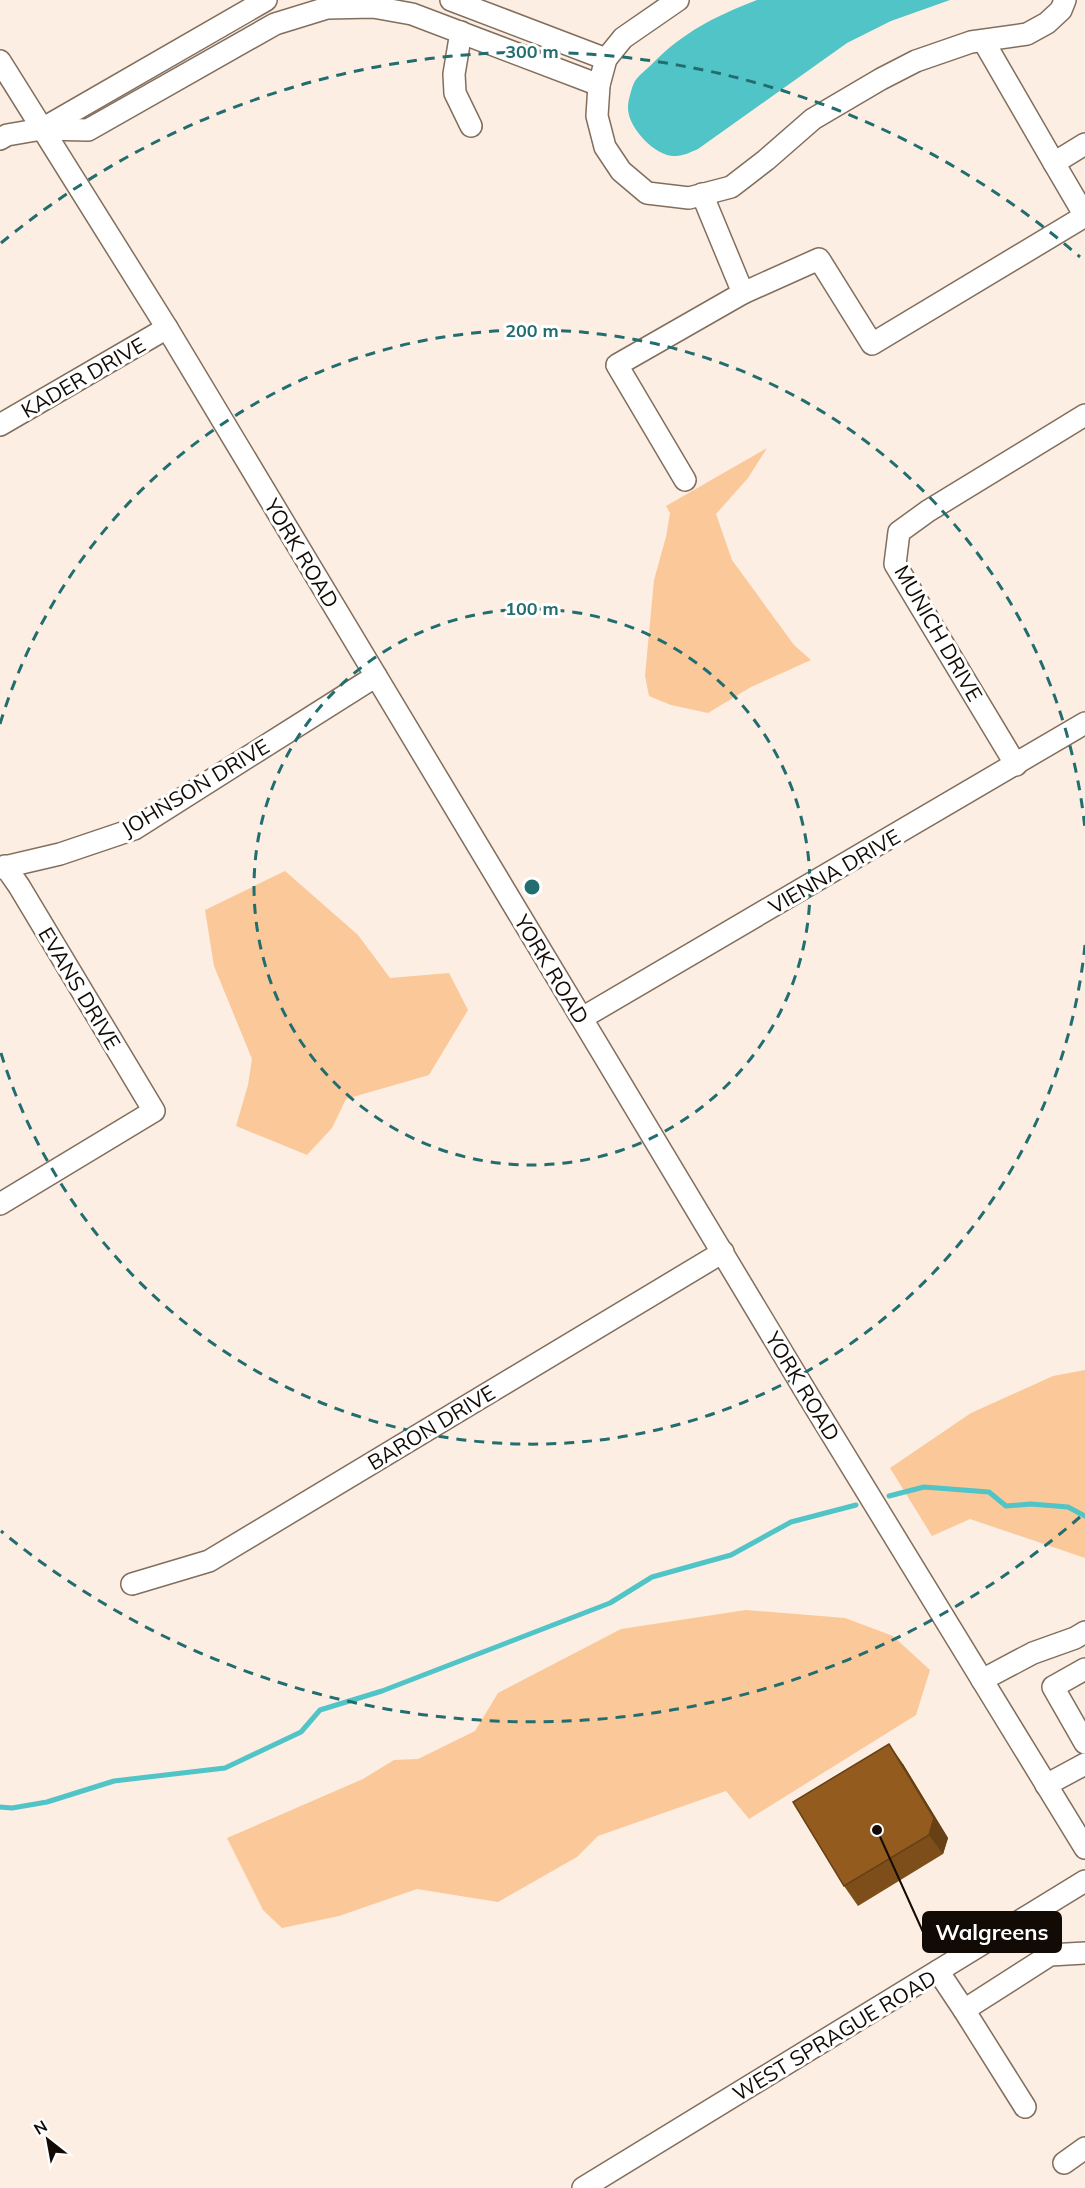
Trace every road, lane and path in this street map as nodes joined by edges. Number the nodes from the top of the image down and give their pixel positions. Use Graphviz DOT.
graph roads {
  1 [pos="266,0"];
  2 [pos="451,0"];
  3 [pos="678,0"];
  4 [pos="1065,0"];
  5 [pos="461,32"];
  6 [pos="984,42"];
  7 [pos="606,59"];
  8 [pos="0,61"];
  9 [pos="599,85"];
  10 [pos="471,126"];
  11 [pos="42,129"];
  12 [pos="0,139"];
  13 [pos="1085,144"];
  14 [pos="1054,163"];
  15 [pos="702,194"];
  16 [pos="744,293"];
  17 [pos="167,328"];
  18 [pos="1085,415"];
  19 [pos="0,425"];
  20 [pos="685,480"];
  21 [pos="376,676"];
  22 [pos="1085,723"];
  23 [pos="1016,765"];
  24 [pos="2,867"];
  25 [pos="582,1018"];
  26 [pos="0,1204"];
  27 [pos="723,1252"];
  28 [pos="132,1584"];
  29 [pos="1082,1642"];
  30 [pos="1085,1669"];
  31 [pos="982,1680"];
  32 [pos="1085,1743"];
  33 [pos="1085,1764"];
  34 [pos="1046,1785"];
  35 [pos="1085,1848"];
  36 [pos="1085,1881"];
  37 [pos="1025,1918"];
  38 [pos="1085,1953"];
  39 [pos="1050,1955"];
  40 [pos="938,1971"];
  41 [pos="964,2010"];
  42 [pos="1025,2107"];
  43 [pos="1085,2148"];
  44 [pos="1064,2163"];
  45 [pos="583,2188"];
  1 -- 11 [label="street"];
  2 -- 7 [label="street"];
  3 -- 7 [label="street"];
  4 -- 6 [label="street"];
  5 -- 9 [label="street"];
  5 -- 10 [label="street"];
  5 -- 11 [label="street"];
  6 -- 14 [label="street"];
  6 -- 15 [label="street"];
  7 -- 9 [label="street"];
  8 -- 11 [label="street, YORK ROAD"];
  9 -- 15 [label="street"];
  11 -- 12 [label="street"];
  11 -- 17 [label="street, YORK ROAD"];
  13 -- 14 [label="street"];
  14 -- 16 [label="street"];
  15 -- 16 [label="street"];
  16 -- 20 [label="street"];
  17 -- 19 [label="street, KADER DRIVE"];
  17 -- 21 [label="street, YORK ROAD"];
  18 -- 23 [label="street, MUNICH DRIVE"];
  21 -- 24 [label="street, JOHNSON DRIVE"];
  21 -- 25 [label="street, YORK ROAD"];
  22 -- 23 [label="street, VIENNA DRIVE"];
  23 -- 25 [label="street, VIENNA DRIVE"];
  24 -- 26 [label="street, EVANS DRIVE"];
  25 -- 27 [label="street, YORK ROAD"];
  27 -- 28 [label="street, BARON DRIVE"];
  27 -- 31 [label="street, YORK ROAD"];
  29 -- 31 [label="street"];
  30 -- 32 [label="street"];
  31 -- 34 [label="street, YORK ROAD"];
  33 -- 34 [label="street"];
  34 -- 35 [label="street, YORK ROAD"];
  36 -- 37 [label="street, WEST SPRAGUE ROAD"];
  37 -- 39 [label="street"];
  37 -- 40 [label="street, WEST SPRAGUE ROAD"];
  38 -- 39 [label="street"];
  39 -- 41 [label="street"];
  40 -- 41 [label="street"];
  40 -- 45 [label="street, WEST SPRAGUE ROAD"];
  41 -- 42 [label="street"];
  43 -- 44 [label="street"];
}
